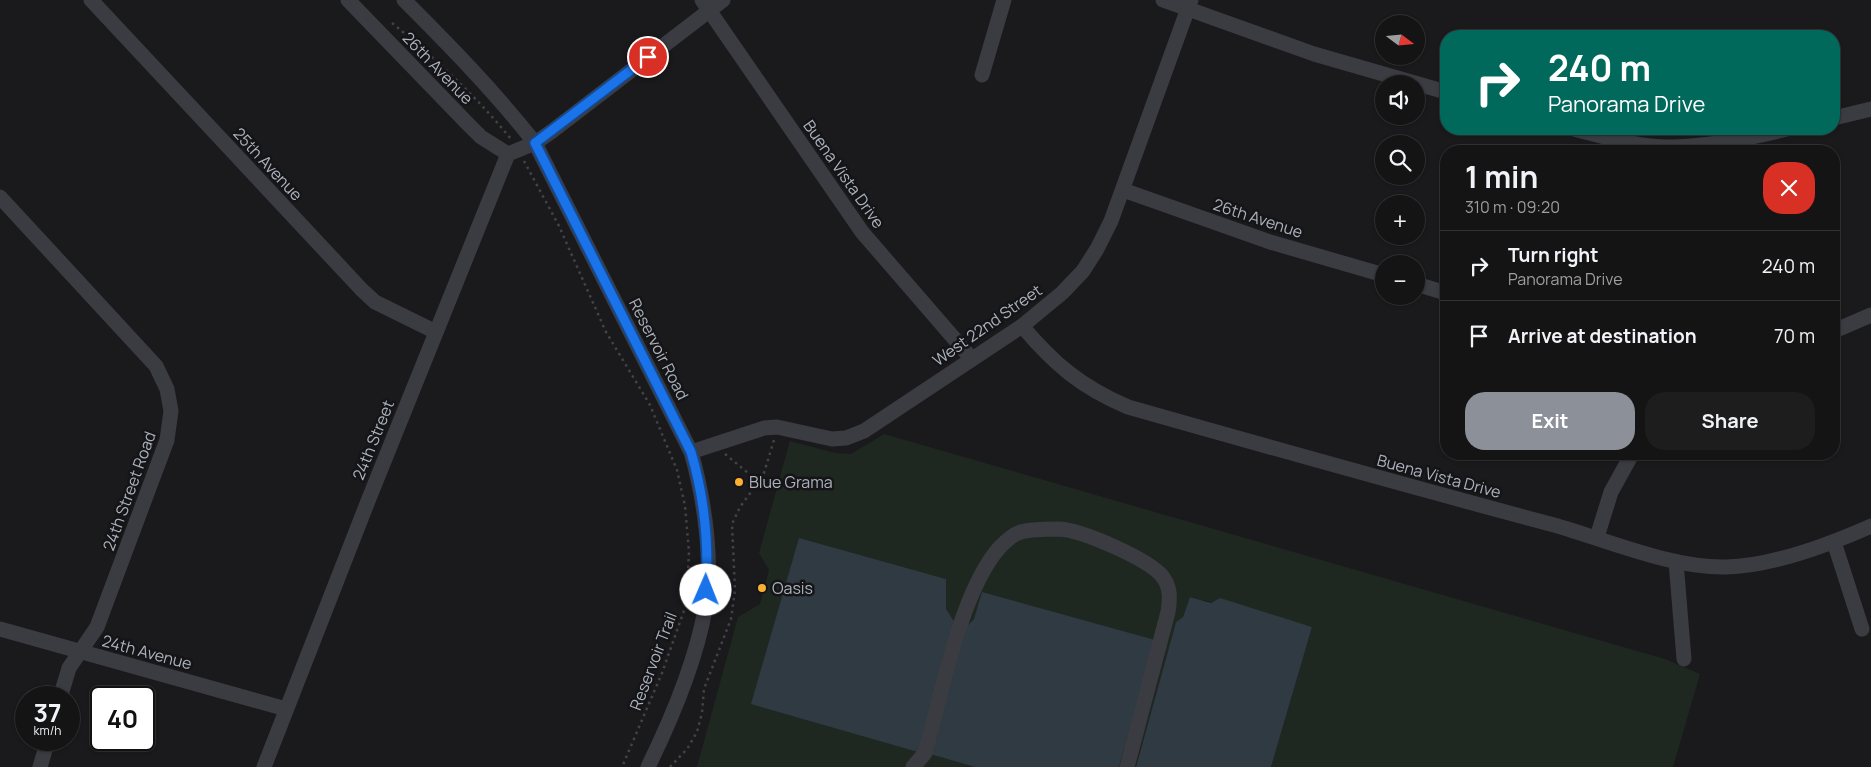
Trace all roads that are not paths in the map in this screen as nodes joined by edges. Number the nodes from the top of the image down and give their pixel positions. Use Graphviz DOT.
graph roads {
  1 [pos="91,0"];
  2 [pos="348,0"];
  3 [pos="404,0"];
  4 [pos="723,0"];
  5 [pos="1004,0"];
  6 [pos="1163,0"];
  7 [pos="706,4"];
  8 [pos="1189,4"];
  9 [pos="982,75"];
  10 [pos="1440,90"];
  11 [pos="1871,109"];
  12 [pos="1840,117"];
  13 [pos="1600,135"];
  14 [pos="1755,135"];
  15 [pos="535,143"];
  16 [pos="1652,145"];
  17 [pos="1695,145"];
  18 [pos="513,152"];
  19 [pos="1123,190"];
  20 [pos="0,197"];
  21 [pos="1375,272"];
  22 [pos="1425,287"];
  23 [pos="1440,291"];
  24 [pos="1871,315"];
  25 [pos="1022,326"];
  26 [pos="1840,328"];
  27 [pos="436,332"];
  28 [pos="971,358"];
  29 [pos="691,452"];
  30 [pos="1629,460"];
  31 [pos="1871,526"];
  32 [pos="1597,537"];
  33 [pos="1834,542"];
  34 [pos="1676,562"];
  35 [pos="0,629"];
  36 [pos="1862,629"];
  37 [pos="80,652"];
  38 [pos="1684,659"];
  39 [pos="64,686"];
  40 [pos="286,709"];
  41 [pos="45,751"];
  42 [pos="40,767"];
  43 [pos="264,767"];
  44 [pos="648,767"];
  45 [pos="913,767"];
  46 [pos="1127,767"];
  1 -- 27 [label="street, 25th Avenue"];
  2 -- 18 [label="street, 26th Avenue"];
  3 -- 15 [label="street, Reservoir Road"];
  4 -- 7 [label="street"];
  5 -- 9 [label="street"];
  6 -- 8 [label="street"];
  7 -- 15 [label="street"];
  7 -- 28 [label="street, Buena Vista Drive"];
  8 -- 10 [label="street"];
  8 -- 19 [label="street, West 22nd Street"];
  11 -- 12 [label="street"];
  13 -- 16 [label="street"];
  14 -- 17 [label="street"];
  15 -- 18 [label="street"];
  15 -- 29 [label="street, Reservoir Road"];
  18 -- 27 [label="street, 24th Street"];
  19 -- 21 [label="street, 26th Avenue"];
  19 -- 25 [label="street, West 22nd Street"];
  20 -- 37 [label="street, 24th Street Road"];
  22 -- 23 [label="street"];
  24 -- 26 [label="street"];
  25 -- 28 [label="street, West 22nd Street"];
  25 -- 32 [label="street, Buena Vista Drive"];
  27 -- 40 [label="street, 24th Street"];
  28 -- 29 [label="street, West 22nd Street"];
  29 -- 44 [label="street, Reservoir Road"];
  30 -- 32 [label="street"];
  31 -- 33 [label="street, Buena Vista Drive"];
  32 -- 34 [label="street, Buena Vista Drive"];
  33 -- 34 [label="street, Buena Vista Drive"];
  33 -- 36 [label="street"];
  34 -- 38 [label="street"];
  35 -- 37 [label="street, 24th Avenue"];
  37 -- 39 [label="street, 24th Street Road"];
  37 -- 40 [label="street, 24th Avenue"];
  40 -- 43 [label="street, 24th Street"];
  41 -- 42 [label="street"];
  45 -- 46 [label="street"];
}
